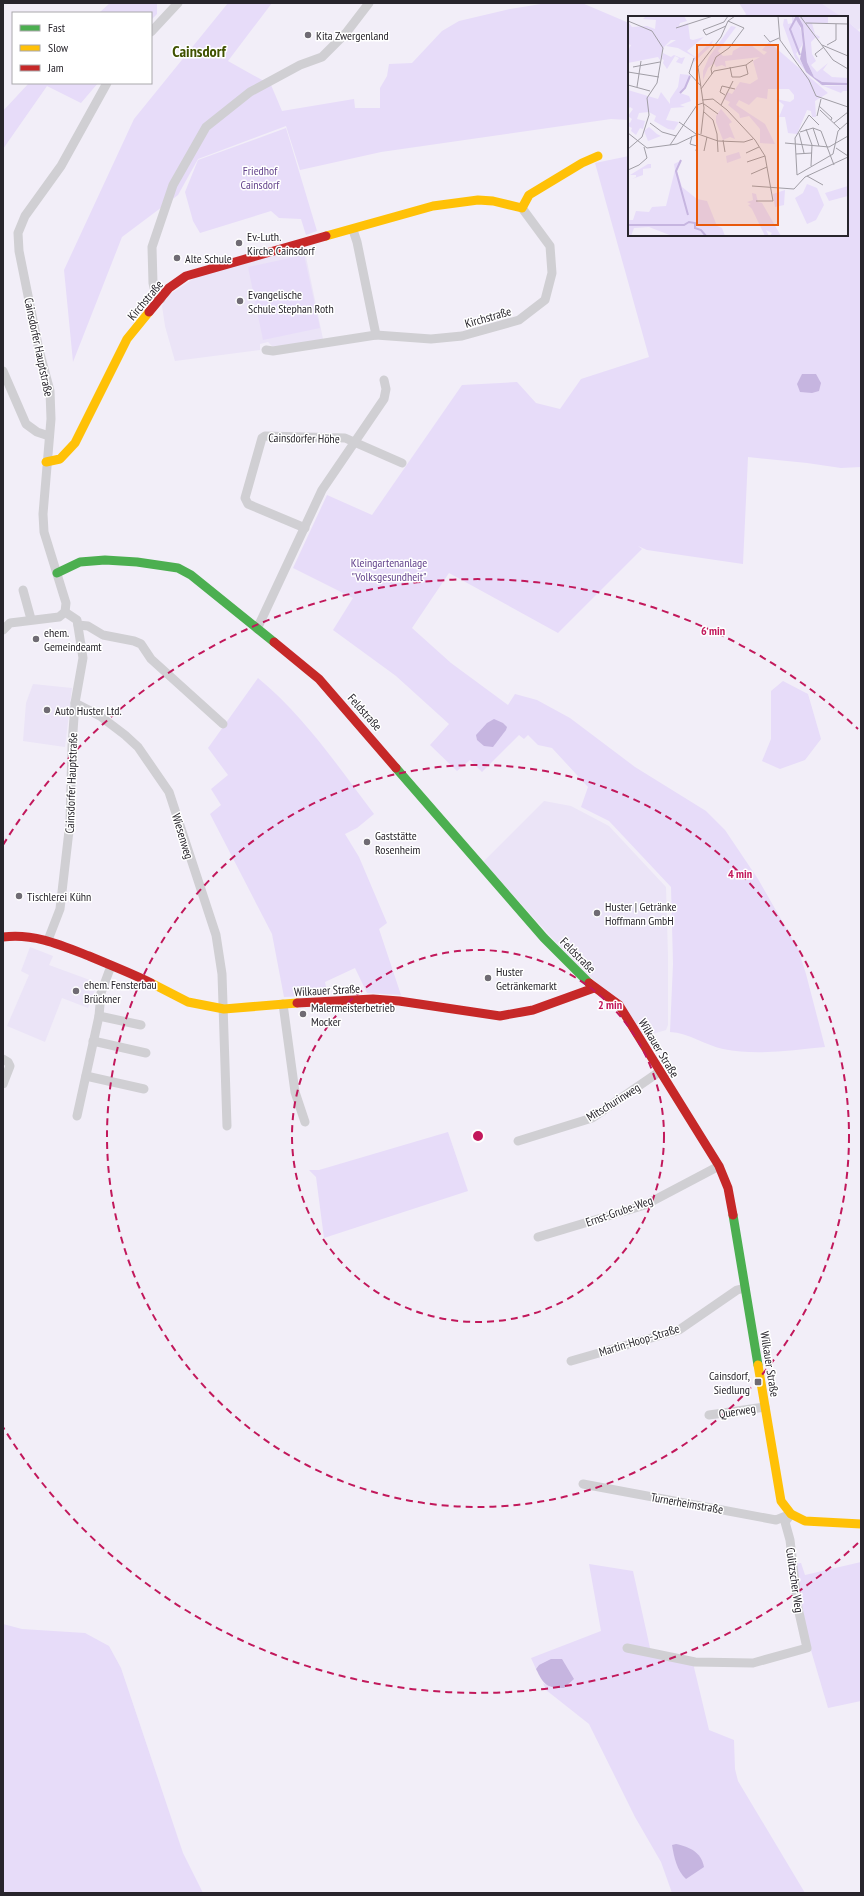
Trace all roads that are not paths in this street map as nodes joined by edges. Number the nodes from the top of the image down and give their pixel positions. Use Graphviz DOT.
graph roads {
  1 [pos="178,3"];
  2 [pos="369,3"];
  3 [pos="152,31"];
  4 [pos="106,84"];
  5 [pos="598,156"];
  6 [pos="522,208"];
  7 [pos="353,230"];
  8 [pos="161,299"];
  9 [pos="376,335"];
  10 [pos="266,350"];
  11 [pos="3,371"];
  12 [pos="384,380"];
  13 [pos="49,436"];
  14 [pos="355,442"];
  15 [pos="46,462"];
  16 [pos="402,463"];
  17 [pos="305,528"];
  18 [pos="57,573"];
  19 [pos="22,590"];
  20 [pos="65,612"];
  21 [pos="31,619"];
  22 [pos="78,625"];
  23 [pos="257,629"];
  24 [pos="3,630"];
  25 [pos="75,703"];
  26 [pos="223,724"];
  27 [pos="3,937"];
  28 [pos="48,940"];
  29 [pos="111,966"];
  30 [pos="594,988"];
  31 [pos="283,1004"];
  32 [pos="224,1009"];
  33 [pos="99,1016"];
  34 [pos="141,1025"];
  35 [pos="93,1041"];
  36 [pos="146,1053"];
  37 [pos="3,1059"];
  38 [pos="659,1072"];
  39 [pos="86,1076"];
  40 [pos="3,1084"];
  41 [pos="144,1089"];
  42 [pos="77,1116"];
  43 [pos="305,1122"];
  44 [pos="227,1126"];
  45 [pos="518,1141"];
  46 [pos="719,1166"];
  47 [pos="538,1237"];
  48 [pos="745,1288"];
  49 [pos="571,1361"];
  50 [pos="765,1407"];
  51 [pos="709,1415"];
  52 [pos="583,1484"];
  53 [pos="791,1514"];
  54 [pos="861,1524"];
  55 [pos="627,1648"];
  1 -- 3 [label="street"];
  2 -- 8 [label="street"];
  4 -- 13 [label="street, Cainsdorfer Hauptstraße"];
  5 -- 6 [label="street"];
  6 -- 7 [label="street, Kirchstraße"];
  6 -- 9 [label="street, Kirchstraße"];
  7 -- 8 [label="street, Kirchstraße"];
  7 -- 9 [label="street"];
  8 -- 15 [label="street, Kirchstraße"];
  9 -- 10 [label="street, Kirchstraße"];
  11 -- 13 [label="street"];
  12 -- 14 [label="street, Cainsdorfer Höhe"];
  13 -- 15 [label="street, Cainsdorfer Hauptstraße"];
  14 -- 16 [label="street, Cainsdorfer Höhe"];
  14 -- 17 [label="street, Cainsdorfer Höhe"];
  14 -- 17 [label="street, Cainsdorfer Höhe"];
  15 -- 18 [label="street, Cainsdorfer Hauptstraße"];
  17 -- 23 [label="street, Cainsdorfer Höhe"];
  18 -- 20 [label="street, Cainsdorfer Hauptstraße"];
  18 -- 23 [label="street, Feldstraße"];
  19 -- 21 [label="street"];
  20 -- 21 [label="street"];
  20 -- 22 [label="street"];
  21 -- 24 [label="street"];
  22 -- 25 [label="street, Cainsdorfer Hauptstraße"];
  22 -- 26 [label="street"];
  23 -- 30 [label="street, Feldstraße"];
  25 -- 28 [label="street, Cainsdorfer Hauptstraße"];
  25 -- 32 [label="street, Wiesenweg"];
  27 -- 28 [label="street, Wilkauer Straße"];
  28 -- 29 [label="street, Wilkauer Straße"];
  29 -- 32 [label="street, Wilkauer Straße"];
  29 -- 33 [label="street"];
  30 -- 31 [label="street, Wilkauer Straße"];
  30 -- 38 [label="street, Wilkauer Straße"];
  31 -- 32 [label="street, Wilkauer Straße"];
  31 -- 43 [label="street"];
  32 -- 44 [label="street, Wiesenweg"];
  33 -- 34 [label="street"];
  33 -- 35 [label="street"];
  35 -- 36 [label="street"];
  35 -- 39 [label="street"];
  37 -- 40 [label="street"];
  38 -- 45 [label="street, Mitschurinweg"];
  38 -- 46 [label="street, Wilkauer Straße"];
  39 -- 41 [label="street"];
  39 -- 42 [label="street"];
  46 -- 47 [label="street, Ernst-Grube-Weg"];
  46 -- 48 [label="street, Wilkauer Straße"];
  48 -- 49 [label="street, Martin-Hoop-Straße"];
  48 -- 50 [label="street, Wilkauer Straße"];
  50 -- 51 [label="street, Querweg"];
  50 -- 53 [label="street, Wilkauer Straße"];
  52 -- 53 [label="street, Turnerheimstraße"];
  53 -- 54 [label="street"];
  53 -- 55 [label="street, Culitzscher Weg"];
}
